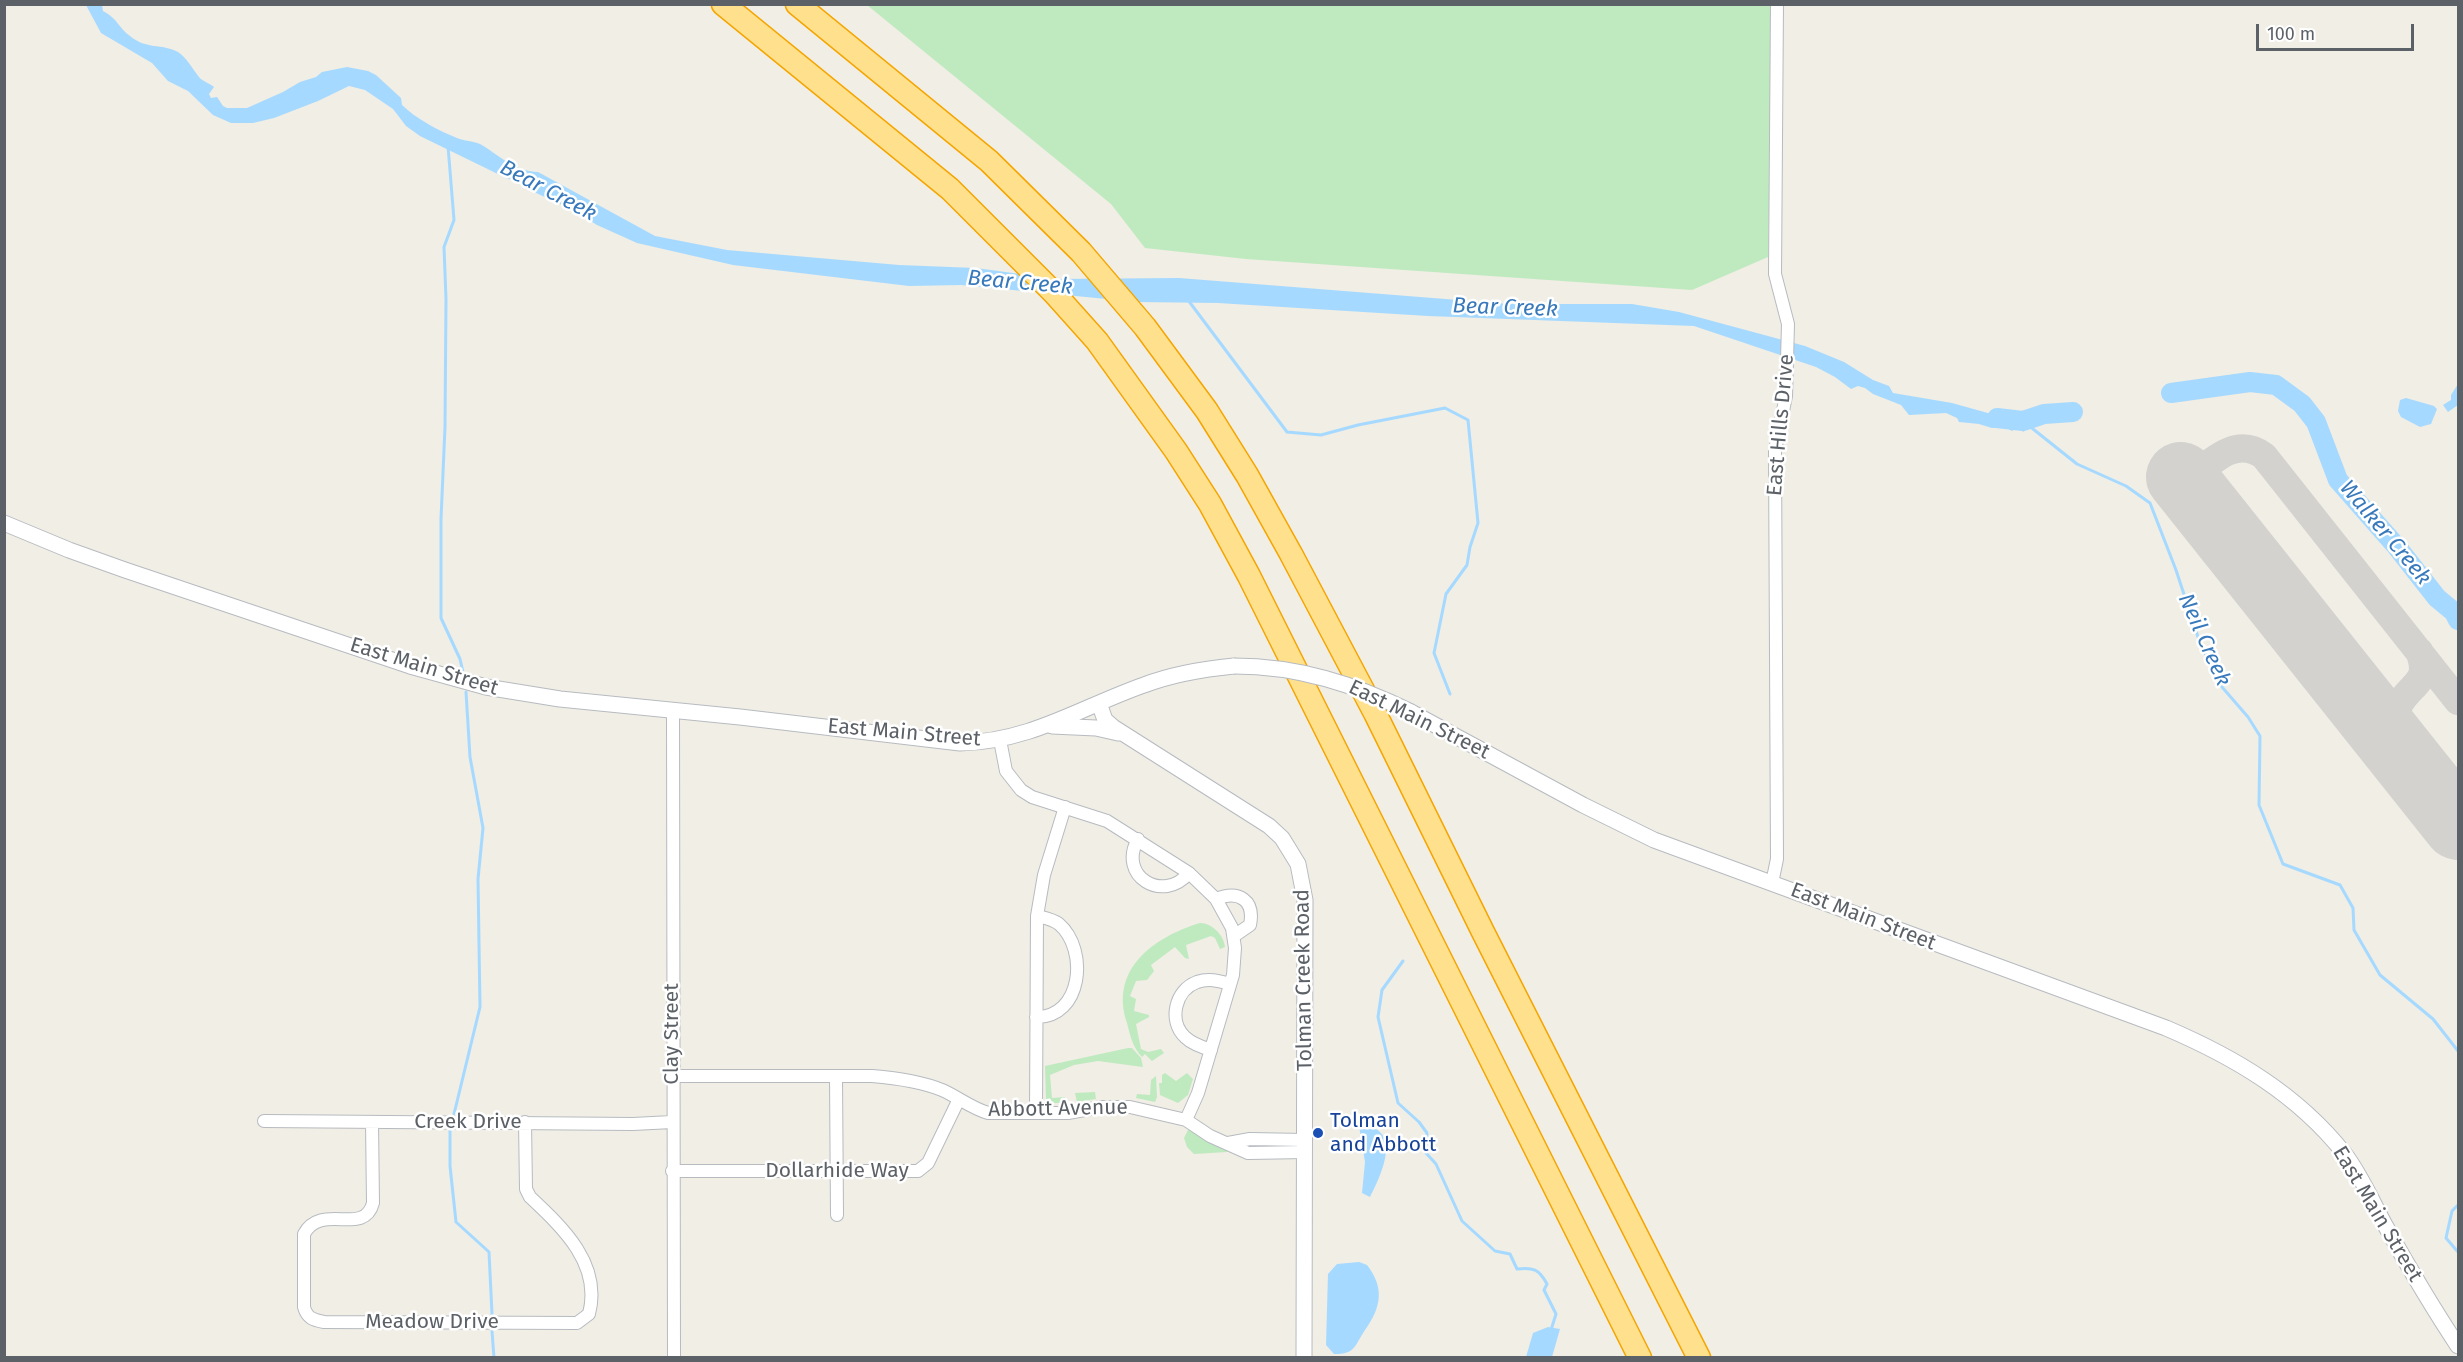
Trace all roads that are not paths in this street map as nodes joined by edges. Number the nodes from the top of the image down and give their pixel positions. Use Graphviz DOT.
graph roads {
  1 [pos="723,4"];
  2 [pos="796,4"];
  3 [pos="1777,4"];
  4 [pos="4,523"];
  5 [pos="1099,703"];
  6 [pos="673,710"];
  7 [pos="1046,726"];
  8 [pos="1126,735"];
  9 [pos="1000,740"];
  10 [pos="1065,807"];
  11 [pos="1137,839"];
  12 [pos="1189,873"];
  13 [pos="1772,883"];
  14 [pos="1216,899"];
  15 [pos="1037,916"];
  16 [pos="1234,936"];
  17 [pos="1230,984"];
  18 [pos="1036,1017"];
  19 [pos="1211,1050"];
  20 [pos="672,1076"];
  21 [pos="836,1076"];
  22 [pos="959,1099"];
  23 [pos="1036,1112"];
  24 [pos="1186,1120"];
  25 [pos="264,1121"];
  26 [pos="372,1122"];
  27 [pos="525,1122"];
  28 [pos="672,1122"];
  29 [pos="1305,1146"];
  30 [pos="672,1171"];
  31 [pos="837,1171"];
  32 [pos="837,1215"];
  33 [pos="2458,1346"];
  34 [pos="674,1358"];
  35 [pos="1305,1358"];
  36 [pos="1640,1358"];
  37 [pos="1699,1358"];
  1 -- 36 [label="highway"];
  2 -- 37 [label="highway"];
  3 -- 13 [label="street, East Hills Drive"];
  4 -- 6 [label="street, East Main Street"];
  5 -- 7 [label="street, East Main Street"];
  5 -- 8 [label="street, Tolman Creek Road"];
  5 -- 13 [label="street, East Main Street, bridge"];
  6 -- 9 [label="street, East Main Street"];
  6 -- 20 [label="street, Clay Street"];
  7 -- 8 [label="street"];
  7 -- 9 [label="street, East Main Street"];
  8 -- 29 [label="street, Tolman Creek Road"];
  9 -- 10 [label="street"];
  10 -- 11 [label="street"];
  10 -- 15 [label="street"];
  11 -- 12 [label="street"];
  11 -- 12 [label="street"];
  12 -- 14 [label="street"];
  13 -- 33 [label="street, East Main Street"];
  14 -- 16 [label="street"];
  14 -- 16 [label="street"];
  15 -- 18 [label="street"];
  15 -- 18 [label="street"];
  16 -- 17 [label="street"];
  17 -- 19 [label="street"];
  17 -- 19 [label="street"];
  18 -- 23 [label="street"];
  19 -- 24 [label="street"];
  20 -- 21 [label="street, Abbott Avenue"];
  20 -- 28 [label="street, Clay Street"];
  21 -- 22 [label="street, Abbott Avenue"];
  21 -- 31 [label="street"];
  22 -- 23 [label="street, Abbott Avenue"];
  22 -- 31 [label="street, Dollarhide Way"];
  23 -- 24 [label="street, Abbott Avenue"];
  24 -- 29 [label="street, Abbott Avenue"];
  25 -- 26 [label="street, Creek Drive"];
  26 -- 27 [label="street, Creek Drive"];
  26 -- 27 [label="street, Meadow Drive"];
  27 -- 28 [label="street, Creek Drive"];
  28 -- 30 [label="street, Clay Street"];
  29 -- 35 [label="street, Tolman Creek Road"];
  30 -- 31 [label="street, Dollarhide Way"];
  30 -- 34 [label="street, Clay Street"];
  31 -- 32 [label="street"];
}
